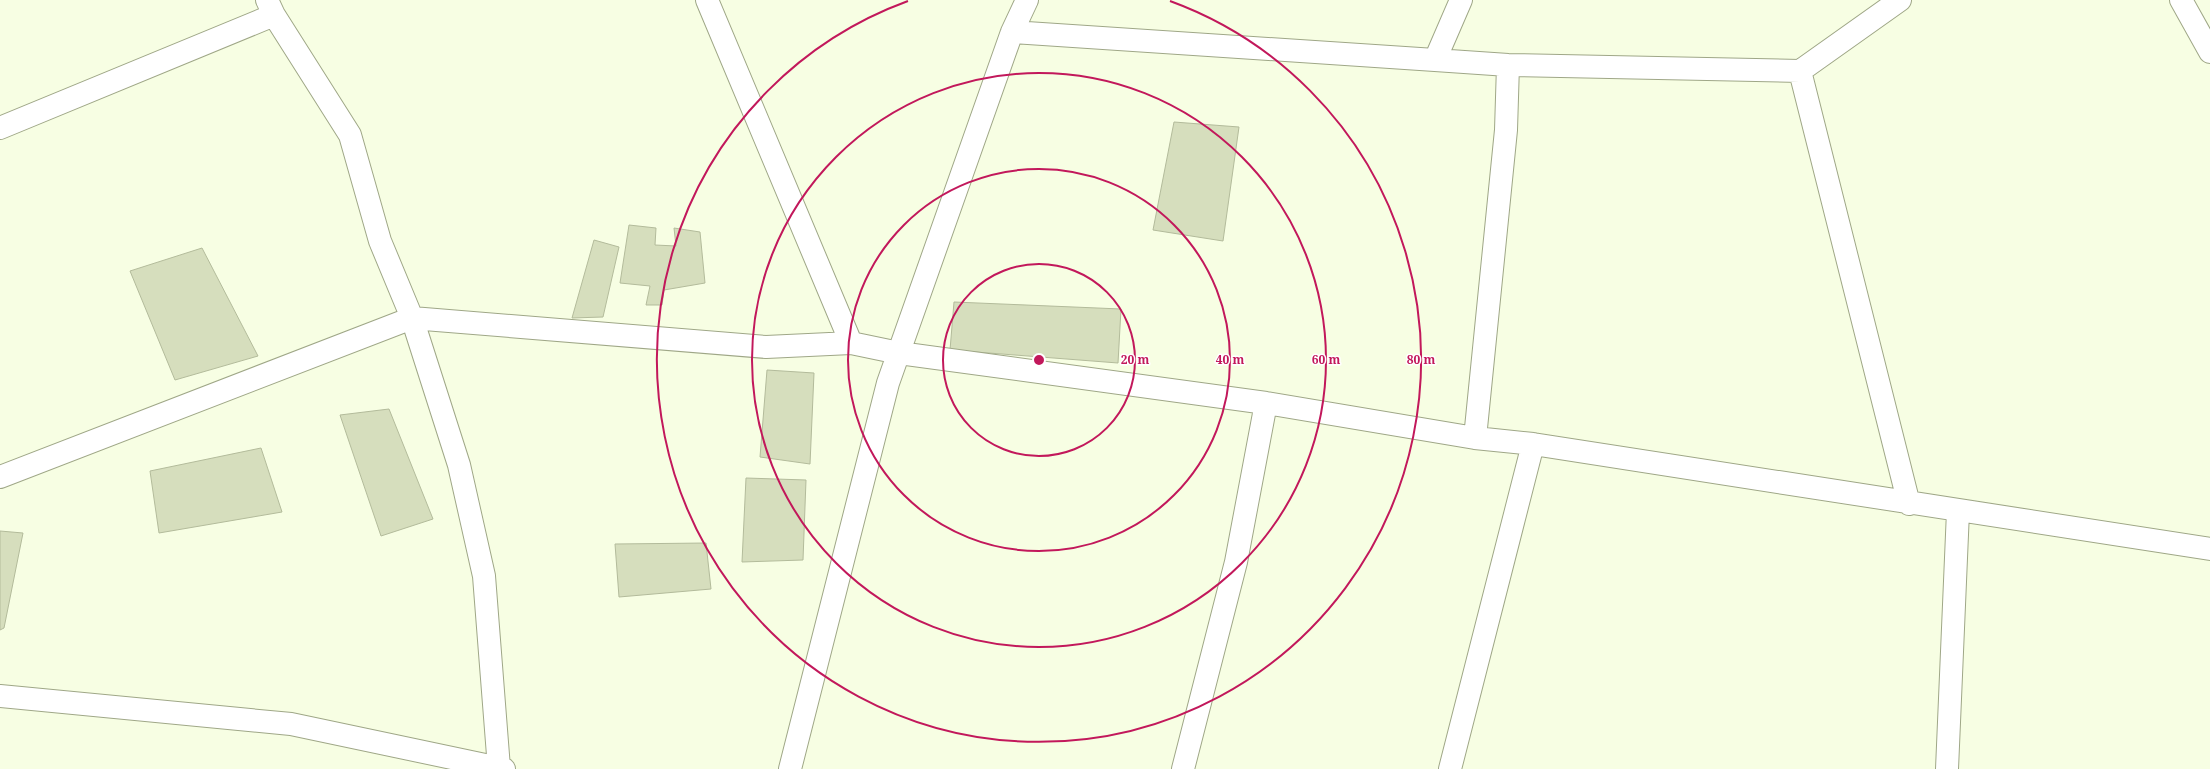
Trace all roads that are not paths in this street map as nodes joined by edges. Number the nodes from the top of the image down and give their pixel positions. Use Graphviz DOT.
graph roads {
  1 [pos="707,0"];
  2 [pos="1027,0"];
  3 [pos="1461,0"];
  4 [pos="1900,0"];
  5 [pos="2180,0"];
  6 [pos="270,8"];
  7 [pos="1012,32"];
  8 [pos="2210,52"];
  9 [pos="1435,60"];
  10 [pos="1508,65"];
  11 [pos="1800,71"];
  12 [pos="0,128"];
  13 [pos="412,318"];
  14 [pos="851,343"];
  15 [pos="899,353"];
  16 [pos="1266,403"];
  17 [pos="1475,438"];
  18 [pos="1533,444"];
  19 [pos="0,477"];
  20 [pos="1909,504"];
  21 [pos="1958,511"];
  22 [pos="2210,549"];
  23 [pos="0,696"];
  24 [pos="501,768"];
  25 [pos="790,769"];
  26 [pos="1183,769"];
  27 [pos="1450,769"];
  28 [pos="1947,769"];
  1 -- 14 [label="street"];
  2 -- 7 [label="street"];
  3 -- 9 [label="street"];
  4 -- 11 [label="street"];
  5 -- 8 [label="street"];
  6 -- 12 [label="street"];
  6 -- 13 [label="street"];
  7 -- 9 [label="street"];
  7 -- 15 [label="street"];
  9 -- 10 [label="street"];
  10 -- 11 [label="street"];
  10 -- 17 [label="street"];
  11 -- 20 [label="street"];
  13 -- 14 [label="street"];
  13 -- 19 [label="street"];
  13 -- 24 [label="street"];
  14 -- 15 [label="street"];
  15 -- 16 [label="street"];
  15 -- 25 [label="street"];
  16 -- 17 [label="street"];
  16 -- 26 [label="street"];
  17 -- 18 [label="street"];
  18 -- 20 [label="street"];
  18 -- 27 [label="street"];
  20 -- 21 [label="street"];
  21 -- 22 [label="street"];
  21 -- 28 [label="street"];
  23 -- 24 [label="street"];
}
